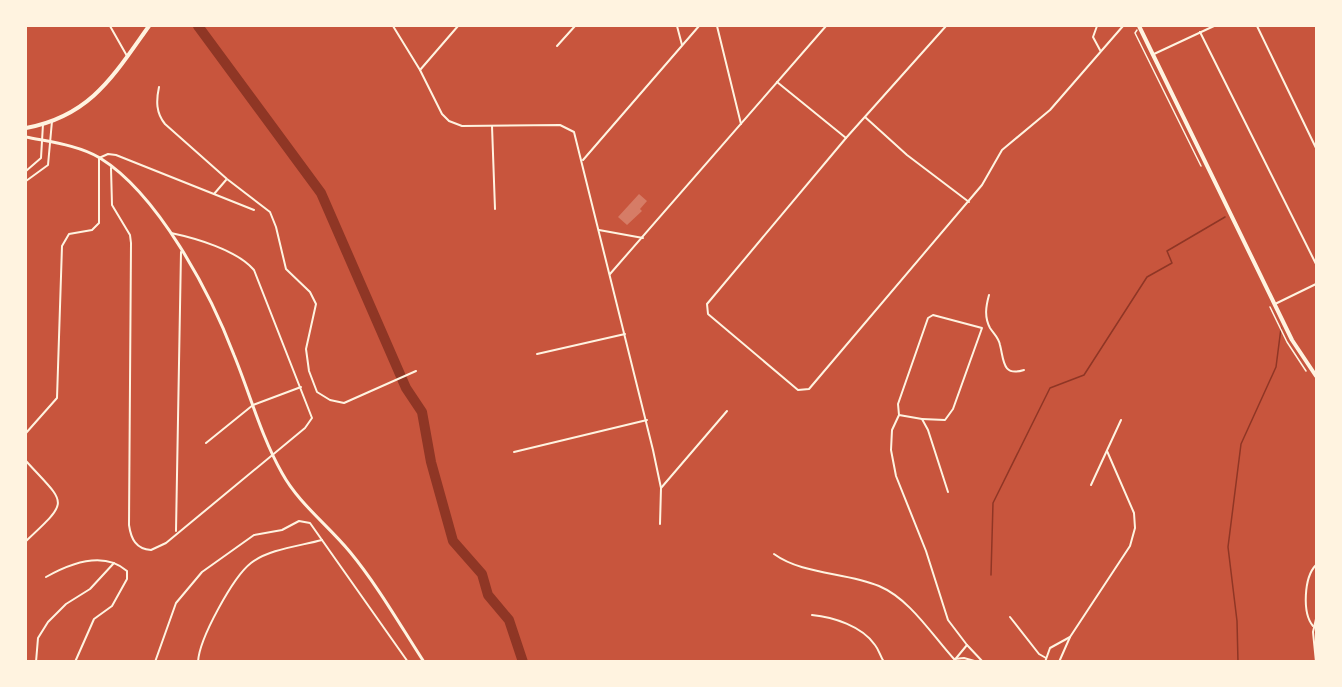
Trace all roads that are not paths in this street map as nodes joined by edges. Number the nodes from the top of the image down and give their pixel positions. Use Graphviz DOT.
graph roads {
  1 [pos="110,26"];
  2 [pos="149,26"];
  3 [pos="393,26"];
  4 [pos="458,26"];
  5 [pos="575,26"];
  6 [pos="677,26"];
  7 [pos="699,26"];
  8 [pos="717,26"];
  9 [pos="826,26"];
  10 [pos="946,26"];
  11 [pos="1097,26"];
  12 [pos="1123,26"];
  13 [pos="1139,26"];
  14 [pos="1214,26"];
  15 [pos="1257,26"];
  16 [pos="1200,32"];
  17 [pos="682,45"];
  18 [pos="557,46"];
  19 [pos="1101,50"];
  20 [pos="127,56"];
  21 [pos="1152,56"];
  22 [pos="420,70"];
  23 [pos="777,82"];
  24 [pos="159,87"];
  25 [pos="865,117"];
  26 [pos="52,121"];
  27 [pos="741,123"];
  28 [pos="43,124"];
  29 [pos="492,126"];
  30 [pos="26,128"];
  31 [pos="26,137"];
  32 [pos="846,138"];
  33 [pos="43,141"];
  34 [pos="52,142"];
  35 [pos="1317,147"];
  36 [pos="99,158"];
  37 [pos="583,160"];
  38 [pos="111,168"];
  39 [pos="26,171"];
  40 [pos="227,179"];
  41 [pos="26,181"];
  42 [pos="214,194"];
  43 [pos="969,202"];
  44 [pos="254,210"];
  45 [pos="495,210"];
  46 [pos="598,230"];
  47 [pos="170,233"];
  48 [pos="643,238"];
  49 [pos="181,252"];
  50 [pos="1317,264"];
  51 [pos="610,274"];
  52 [pos="1317,284"];
  53 [pos="989,295"];
  54 [pos="1275,304"];
  55 [pos="990,327"];
  56 [pos="982,328"];
  57 [pos="625,333"];
  58 [pos="537,354"];
  59 [pos="1024,370"];
  60 [pos="416,371"];
  61 [pos="1317,376"];
  62 [pos="301,387"];
  63 [pos="253,405"];
  64 [pos="728,411"];
  65 [pos="899,415"];
  66 [pos="922,419"];
  67 [pos="646,420"];
  68 [pos="1121,420"];
  69 [pos="26,433"];
  70 [pos="206,443"];
  71 [pos="1107,451"];
  72 [pos="514,452"];
  73 [pos="273,454"];
  74 [pos="26,461"];
  75 [pos="1091,485"];
  76 [pos="661,488"];
  77 [pos="948,492"];
  78 [pos="660,524"];
  79 [pos="176,532"];
  80 [pos="322,540"];
  81 [pos="26,541"];
  82 [pos="774,554"];
  83 [pos="114,563"];
  84 [pos="1317,565"];
  85 [pos="46,577"];
  86 [pos="812,615"];
  87 [pos="1010,616"];
  88 [pos="1317,619"];
  89 [pos="1313,626"];
  90 [pos="1070,637"];
  91 [pos="966,645"];
  92 [pos="953,660"];
  93 [pos="1046,660"];
  94 [pos="36,662"];
  95 [pos="75,662"];
  96 [pos="155,662"];
  97 [pos="198,662"];
  98 [pos="408,662"];
  99 [pos="424,662"];
  100 [pos="884,662"];
  101 [pos="978,662"];
  102 [pos="983,662"];
  103 [pos="1059,662"];
  104 [pos="1316,662"];
  1 -- 20 [label="street"];
  2 -- 20 [label="main road"];
  3 -- 22 [label="street"];
  4 -- 22 [label="street"];
  5 -- 18 [label="street"];
  6 -- 17 [label="street"];
  7 -- 17 [label="street"];
  8 -- 27 [label="street"];
  9 -- 23 [label="street"];
  10 -- 25 [label="street"];
  11 -- 19 [label="street"];
  12 -- 19 [label="street"];
  13 -- 21 [label="main road"];
  14 -- 16 [label="street"];
  15 -- 35 [label="street"];
  16 -- 21 [label="street"];
  16 -- 50 [label="street"];
  17 -- 37 [label="street"];
  19 -- 43 [label="street"];
  20 -- 26 [label="main road"];
  21 -- 54 [label="main road"];
  22 -- 29 [label="street"];
  23 -- 27 [label="street"];
  23 -- 32 [label="street"];
  24 -- 40 [label="street"];
  25 -- 32 [label="street"];
  25 -- 43 [label="street"];
  26 -- 28 [label="main road"];
  26 -- 34 [label="street"];
  27 -- 48 [label="street"];
  28 -- 30 [label="main road"];
  28 -- 33 [label="street"];
  29 -- 37 [label="street"];
  29 -- 45 [label="street"];
  31 -- 33 [label="street"];
  32 -- 43 [label="street"];
  33 -- 34 [label="street"];
  33 -- 39 [label="street"];
  34 -- 36 [label="street"];
  34 -- 41 [label="street"];
  36 -- 38 [label="street"];
  36 -- 42 [label="street"];
  36 -- 69 [label="street"];
  37 -- 46 [label="street"];
  38 -- 47 [label="street"];
  38 -- 79 [label="street"];
  40 -- 42 [label="street"];
  40 -- 60 [label="street"];
  42 -- 44 [label="street"];
  46 -- 48 [label="street"];
  46 -- 51 [label="street"];
  47 -- 49 [label="street"];
  47 -- 62 [label="street"];
  48 -- 51 [label="street"];
  49 -- 63 [label="street"];
  49 -- 79 [label="street"];
  51 -- 57 [label="street"];
  52 -- 54 [label="street"];
  53 -- 55 [label="street"];
  54 -- 61 [label="main road"];
  55 -- 56 [label="street"];
  55 -- 59 [label="street"];
  56 -- 65 [label="street"];
  56 -- 66 [label="street"];
  57 -- 58 [label="street"];
  57 -- 67 [label="street"];
  62 -- 63 [label="street"];
  62 -- 73 [label="street"];
  63 -- 70 [label="street"];
  63 -- 73 [label="street"];
  64 -- 76 [label="street"];
  65 -- 66 [label="street"];
  65 -- 91 [label="street"];
  66 -- 77 [label="street"];
  67 -- 72 [label="street"];
  67 -- 76 [label="street"];
  68 -- 71 [label="street"];
  71 -- 75 [label="street"];
  71 -- 90 [label="street"];
  73 -- 79 [label="street"];
  73 -- 99 [label="street"];
  74 -- 81 [label="street"];
  76 -- 78 [label="street"];
  80 -- 96 [label="street"];
  80 -- 97 [label="street"];
  80 -- 98 [label="street"];
  82 -- 92 [label="street"];
  83 -- 85 [label="street"];
  83 -- 94 [label="street"];
  83 -- 95 [label="street"];
  84 -- 89 [label="street"];
  86 -- 100 [label="street"];
  87 -- 93 [label="street"];
  88 -- 89 [label="street"];
  89 -- 104 [label="street"];
  90 -- 93 [label="street"];
  90 -- 103 [label="street"];
  91 -- 92 [label="street"];
  91 -- 102 [label="street"];
  92 -- 101 [label="street"];
}
